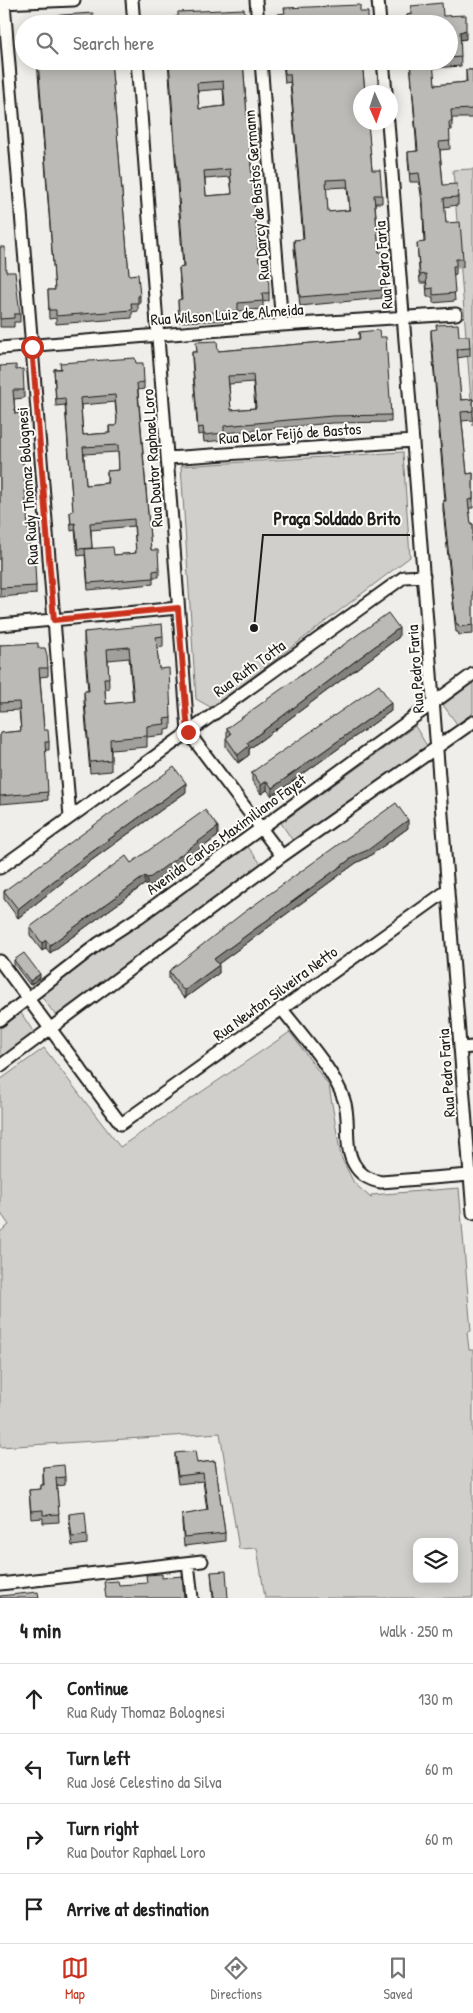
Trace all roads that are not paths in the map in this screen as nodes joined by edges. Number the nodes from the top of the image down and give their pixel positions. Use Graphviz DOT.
graph roads {
  1 [pos="74,0"];
  2 [pos="132,0"];
  3 [pos="256,0"];
  4 [pos="378,0"];
  5 [pos="2,3"];
  6 [pos="133,15"];
  7 [pos="257,15"];
  8 [pos="379,15"];
  9 [pos="138,70"];
  10 [pos="262,70"];
  11 [pos="384,70"];
  12 [pos="385,85"];
  13 [pos="389,130"];
  14 [pos="456,314"];
  15 [pos="403,318"];
  16 [pos="282,325"];
  17 [pos="159,335"];
  18 [pos="32,347"];
  19 [pos="0,348"];
  20 [pos="413,441"];
  21 [pos="168,458"];
  22 [pos="424,576"];
  23 [pos="178,608"];
  24 [pos="54,620"];
  25 [pos="0,625"];
  26 [pos="473,674"];
  27 [pos="434,703"];
  28 [pos="473,722"];
  29 [pos="188,732"];
  30 [pos="437,747"];
  31 [pos="70,817"];
  32 [pos="262,828"];
  33 [pos="282,856"];
  34 [pos="0,868"];
  35 [pos="448,890"];
  36 [pos="0,961"];
  37 [pos="28,1000"];
  38 [pos="281,1008"];
  39 [pos="0,1020"];
  40 [pos="50,1030"];
  41 [pos="473,1047"];
  42 [pos="460,1048"];
  43 [pos="0,1066"];
  44 [pos="470,1175"];
  45 [pos="473,1213"];
  46 [pos="202,1561"];
  47 [pos="188,1563"];
  48 [pos="0,1584"];
  49 [pos="192,1598"];
  1 -- 5 [label="street"];
  2 -- 6 [label="street"];
  3 -- 7 [label="street"];
  4 -- 8 [label="street"];
  5 -- 18 [label="street, Rua Rudy Thomaz Bolognesi"];
  9 -- 17 [label="street, Rua Doutor Raphael Loro"];
  10 -- 16 [label="street, Rua Darcy de Bastos Germann"];
  11 -- 12 [label="street"];
  13 -- 15 [label="street, Rua Pedro Faria"];
  14 -- 15 [label="street, Rua Wilson Luiz de Almeida"];
  15 -- 16 [label="street, Rua Wilson Luiz de Almeida"];
  15 -- 20 [label="street, Rua Pedro Faria"];
  16 -- 17 [label="street, Rua Wilson Luiz de Almeida"];
  17 -- 18 [label="street, Rua Wilson Luiz de Almeida"];
  17 -- 21 [label="street, Rua Doutor Raphael Loro"];
  18 -- 19 [label="street, Rua Wilson Luiz de Almeida"];
  18 -- 24 [label="street, Rua Rudy Thomaz Bolognesi"];
  20 -- 21 [label="street, Rua Delor Feijó de Bastos"];
  20 -- 22 [label="street, Rua Pedro Faria"];
  21 -- 23 [label="street, Rua Doutor Raphael Loro"];
  22 -- 27 [label="street, Rua Pedro Faria"];
  22 -- 29 [label="street, Rua Ruth Totta"];
  23 -- 24 [label="street"];
  23 -- 29 [label="street, Rua Doutor Raphael Loro"];
  24 -- 25 [label="street"];
  24 -- 31 [label="street, Rua Rudy Thomaz Bolognesi"];
  26 -- 27 [label="street, Avenida Carlos Maximiliano Fayet"];
  27 -- 30 [label="street, Rua Pedro Faria"];
  27 -- 32 [label="street, Avenida Carlos Maximiliano Fayet"];
  28 -- 30 [label="street"];
  29 -- 31 [label="street, Rua Ruth Totta"];
  29 -- 32 [label="street"];
  30 -- 33 [label="street"];
  30 -- 35 [label="street, Rua Pedro Faria"];
  31 -- 34 [label="street, Rua Ruth Totta"];
  32 -- 33 [label="street"];
  32 -- 37 [label="street, Avenida Carlos Maximiliano Fayet"];
  33 -- 40 [label="street"];
  35 -- 38 [label="street, Rua Newton Silveira Netto"];
  35 -- 42 [label="street, Rua Pedro Faria"];
  36 -- 37 [label="street"];
  37 -- 39 [label="street, Avenida Carlos Maximiliano Fayet"];
  37 -- 40 [label="street"];
  38 -- 40 [label="street, Rua Newton Silveira Netto"];
  38 -- 44 [label="street"];
  40 -- 43 [label="street"];
  41 -- 42 [label="street"];
  42 -- 44 [label="street, Rua Pedro Faria"];
  44 -- 45 [label="street, Rua Pedro Faria"];
  46 -- 47 [label="street"];
  47 -- 48 [label="street"];
  47 -- 49 [label="street"];
}
